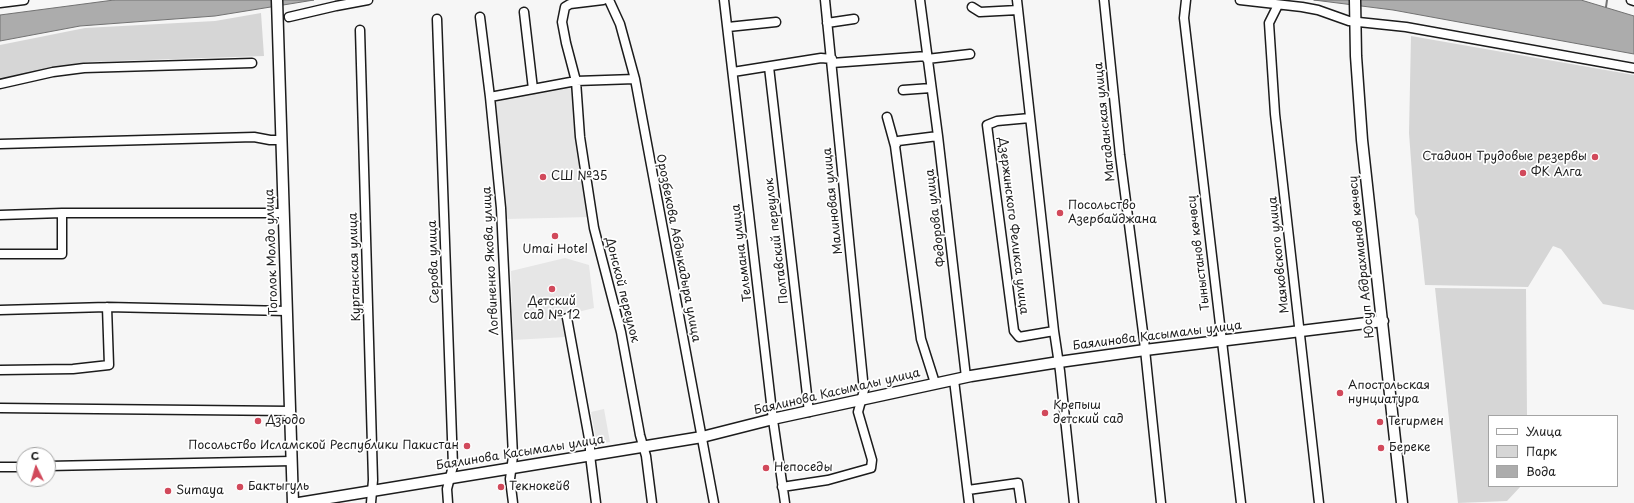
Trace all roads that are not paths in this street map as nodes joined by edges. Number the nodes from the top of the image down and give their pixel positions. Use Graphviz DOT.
graph roads {
  1 [pos="24,0"];
  2 [pos="277,0"];
  3 [pos="368,0"];
  4 [pos="603,0"];
  5 [pos="609,0"];
  6 [pos="724,0"];
  7 [pos="825,0"];
  8 [pos="920,0"];
  9 [pos="1017,0"];
  10 [pos="1104,0"];
  11 [pos="1186,0"];
  12 [pos="1240,0"];
  13 [pos="1631,0"];
  14 [pos="1634,1"];
  15 [pos="0,3"];
  16 [pos="1355,4"];
  17 [pos="1278,5"];
  18 [pos="972,7"];
  19 [pos="1018,10"];
  20 [pos="524,12"];
  21 [pos="289,17"];
  22 [pos="480,17"];
  23 [pos="437,19"];
  24 [pos="854,19"];
  25 [pos="776,22"];
  26 [pos="1356,22"];
  27 [pos="827,23"];
  28 [pos="728,27"];
  29 [pos="360,30"];
  30 [pos="970,54"];
  31 [pos="927,58"];
  32 [pos="832,61"];
  33 [pos="252,63"];
  34 [pos="769,67"];
  35 [pos="1634,68"];
  36 [pos="733,72"];
  37 [pos="634,79"];
  38 [pos="576,81"];
  39 [pos="0,84"];
  40 [pos="931,88"];
  41 [pos="532,89"];
  42 [pos="903,90"];
  43 [pos="490,97"];
  44 [pos="887,117"];
  45 [pos="1030,118"];
  46 [pos="938,136"];
  47 [pos="281,140"];
  48 [pos="0,144"];
  49 [pos="895,146"];
  50 [pos="62,212"];
  51 [pos="283,213"];
  52 [pos="0,215"];
  53 [pos="0,254"];
  54 [pos="107,307"];
  55 [pos="0,310"];
  56 [pos="287,311"];
  57 [pos="567,318"];
  58 [pos="1383,322"];
  59 [pos="1054,331"];
  60 [pos="1300,331"];
  61 [pos="1222,340"];
  62 [pos="1145,350"];
  63 [pos="1059,362"];
  64 [pos="0,370"];
  65 [pos="966,377"];
  66 [pos="954,380"];
  67 [pos="935,383"];
  68 [pos="861,400"];
  69 [pos="0,408"];
  70 [pos="290,411"];
  71 [pos="809,412"];
  72 [pos="773,420"];
  73 [pos="702,437"];
  74 [pos="643,446"];
  75 [pos="590,455"];
  76 [pos="292,461"];
  77 [pos="56,466"];
  78 [pos="0,467"];
  79 [pos="16,467"];
  80 [pos="512,468"];
  81 [pos="449,478"];
  82 [pos="782,487"];
  83 [pos="968,490"];
  84 [pos="372,491"];
  85 [pos="293,503"];
  86 [pos="299,503"];
  87 [pos="371,503"];
  88 [pos="448,503"];
  89 [pos="513,503"];
  90 [pos="596,503"];
  91 [pos="652,503"];
  92 [pos="714,503"];
  93 [pos="785,503"];
  94 [pos="969,503"];
  95 [pos="1021,503"];
  96 [pos="1074,503"];
  97 [pos="1161,503"];
  98 [pos="1241,503"];
  99 [pos="1320,503"];
  100 [pos="1402,503"];
  1 -- 15 [label="street"];
  2 -- 47 [label="main road, Тоголок Молдо улица"];
  3 -- 21 [label="street"];
  4 -- 38 [label="street, Донской переулок"];
  5 -- 37 [label="street, Орозбекова Абдыкадыра улица"];
  6 -- 28 [label="street, Тельмана улица"];
  7 -- 27 [label="street, Малиновая улица"];
  8 -- 31 [label="street, Федорова улица"];
  9 -- 19 [label="street"];
  10 -- 62 [label="street, Магаданская улица"];
  11 -- 61 [label="street, Тыныстанов көчөсү"];
  12 -- 17 [label="street"];
  13 -- 14 [label="street"];
  16 -- 26 [label="main road, Юсуп Абдрахманов көчөсү"];
  17 -- 26 [label="street"];
  17 -- 60 [label="street, Маяковского улица"];
  18 -- 19 [label="street"];
  19 -- 45 [label="street"];
  20 -- 41 [label="street"];
  22 -- 43 [label="street, Логвиненко Якова улица"];
  23 -- 81 [label="street, Серова улица"];
  24 -- 27 [label="street"];
  25 -- 28 [label="street"];
  26 -- 35 [label="street"];
  26 -- 58 [label="main road, Юсуп Абдрахманов көчөсү"];
  27 -- 32 [label="street, Малиновая улица"];
  28 -- 36 [label="street, Тельмана улица"];
  29 -- 84 [label="street, Курганская улица"];
  30 -- 31 [label="street"];
  31 -- 32 [label="street"];
  31 -- 40 [label="street, Федорова улица"];
  32 -- 34 [label="street"];
  32 -- 68 [label="street, Малиновая улица"];
  33 -- 39 [label="street"];
  34 -- 36 [label="street"];
  34 -- 71 [label="street, Полтавский переулок"];
  36 -- 72 [label="street, Тельмана улица"];
  37 -- 38 [label="street"];
  37 -- 73 [label="street, Орозбекова Абдыкадыра улица"];
  38 -- 41 [label="street"];
  38 -- 74 [label="street, Донской переулок"];
  40 -- 42 [label="street"];
  40 -- 46 [label="street, Федорова улица"];
  41 -- 43 [label="street"];
  43 -- 80 [label="street, Логвиненко Якова улица"];
  44 -- 49 [label="street"];
  45 -- 59 [label="street"];
  45 -- 59 [label="street, Дзержинского Феликса улица"];
  46 -- 49 [label="street"];
  46 -- 65 [label="street, Федорова улица"];
  47 -- 48 [label="street"];
  47 -- 51 [label="main road, Тоголок Молдо улица"];
  49 -- 67 [label="street"];
  50 -- 51 [label="street"];
  50 -- 52 [label="street"];
  50 -- 53 [label="street"];
  51 -- 56 [label="main road, Тоголок Молдо улица"];
  54 -- 55 [label="street"];
  54 -- 56 [label="street"];
  54 -- 64 [label="street"];
  56 -- 70 [label="main road, Тоголок Молдо улица"];
  57 -- 75 [label="street"];
  58 -- 60 [label="main road, Баялинова Касымалы улица"];
  58 -- 100 [label="main road, Юсуп Абдрахманов көчөсү"];
  59 -- 63 [label="street"];
  60 -- 61 [label="main road, Баялинова Касымалы улица"];
  60 -- 99 [label="street, Маяковского улица"];
  61 -- 62 [label="main road, Баялинова Касымалы улица"];
  61 -- 98 [label="street, Тыныстанов көчөсү"];
  62 -- 63 [label="main road, Баялинова Касымалы улица"];
  62 -- 97 [label="street, Магаданская улица"];
  63 -- 65 [label="main road, Баялинова Касымалы улица"];
  63 -- 96 [label="street"];
  65 -- 66 [label="main road, Баялинова Касымалы улица"];
  66 -- 67 [label="main road, Баялинова Касымалы улица"];
  66 -- 83 [label="street"];
  67 -- 68 [label="main road, Баялинова Касымалы улица"];
  68 -- 71 [label="main road, Баялинова Касымалы улица"];
  68 -- 82 [label="street, Малиновая улица"];
  69 -- 70 [label="street"];
  70 -- 76 [label="main road, Тоголок Молдо улица"];
  71 -- 72 [label="main road, Баялинова Касымалы улица"];
  72 -- 73 [label="main road, Баялинова Касымалы улица"];
  72 -- 82 [label="street, Тельмана улица"];
  73 -- 74 [label="main road, Баялинова Касымалы улица"];
  73 -- 92 [label="street, Орозбекова Абдыкадыра улица"];
  74 -- 75 [label="main road, Баялинова Касымалы улица"];
  74 -- 91 [label="street, Донской переулок"];
  75 -- 80 [label="main road, Баялинова Касымалы улица"];
  75 -- 90 [label="street"];
  76 -- 77 [label="street"];
  76 -- 85 [label="main road, Тоголок Молдо улица"];
  78 -- 79 [label="street"];
  80 -- 81 [label="main road, Баялинова Касымалы улица"];
  80 -- 89 [label="street, Логвиненко Якова улица"];
  81 -- 84 [label="main road, Баялинова Касымалы улица"];
  81 -- 88 [label="street, Серова улица"];
  82 -- 93 [label="street, Тельмана улица"];
  83 -- 94 [label="street"];
  83 -- 95 [label="street"];
  84 -- 86 [label="main road, Баялинова Касымалы улица"];
  84 -- 87 [label="street, Курганская улица"];
}
